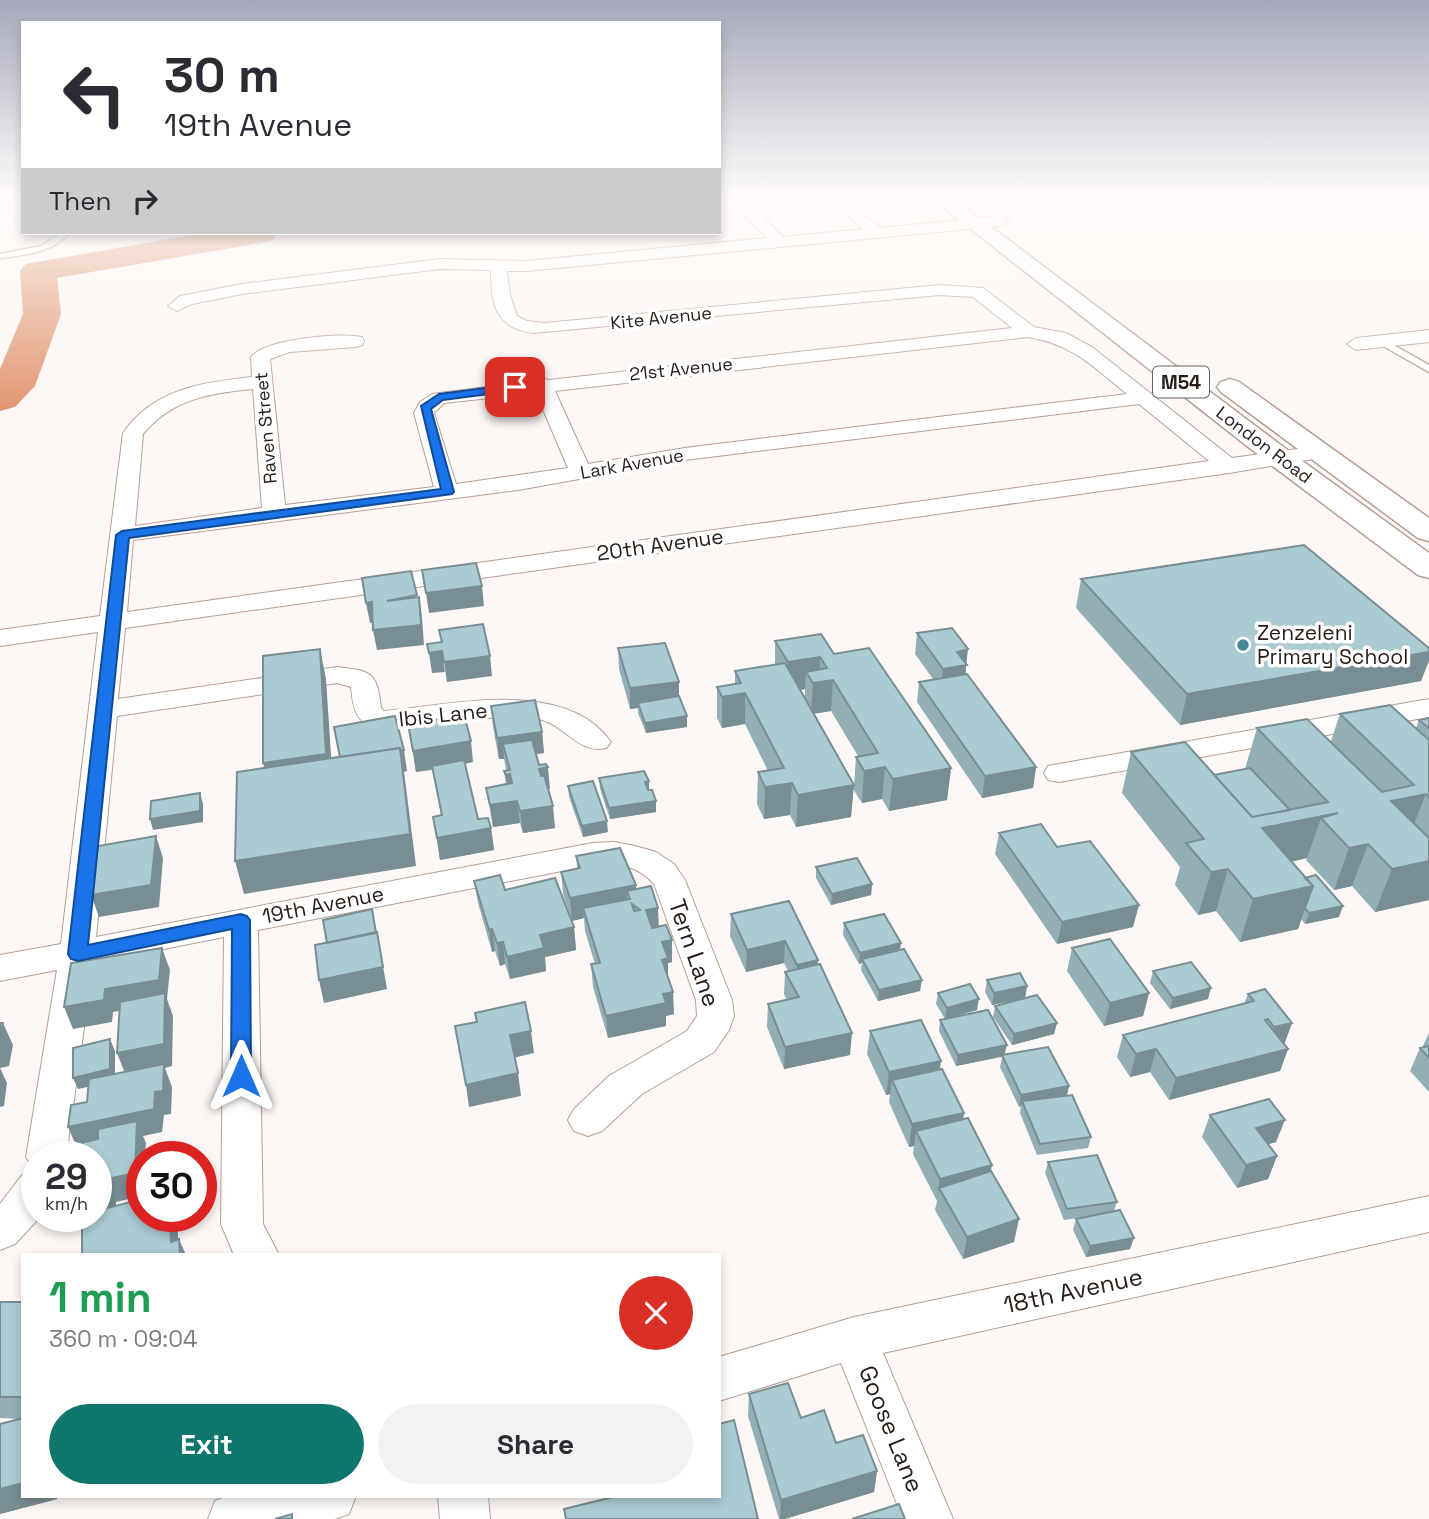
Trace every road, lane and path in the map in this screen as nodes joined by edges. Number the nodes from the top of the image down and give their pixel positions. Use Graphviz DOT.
graph roads {
  1 [pos="535,264"];
  2 [pos="1025,264"];
  3 [pos="1060,264"];
  4 [pos="499,267"];
  5 [pos="177,306"];
  6 [pos="1028,332"];
  7 [pos="1429,336"];
  8 [pos="355,341"];
  9 [pos="1381,341"];
  10 [pos="1356,344"];
  11 [pos="1173,346"];
  12 [pos="1429,369"];
  13 [pos="1207,371"];
  14 [pos="264,383"];
  15 [pos="542,384"];
  16 [pos="1143,398"];
  17 [pos="1319,452"];
  18 [pos="1280,458"];
  19 [pos="1229,466"];
  20 [pos="581,473"];
  21 [pos="447,492"];
  22 [pos="274,513"];
  23 [pos="1429,532"];
  24 [pos="122,535"];
  25 [pos="1429,568"];
  26 [pos="112,623"];
  27 [pos="0,638"];
  28 [pos="1429,708"];
  29 [pos="103,709"];
  30 [pos="596,742"];
  31 [pos="1059,773"];
  32 [pos="646,860"];
  33 [pos="241,920"];
  34 [pos="78,954"];
  35 [pos="0,968"];
  36 [pos="588,1120"];
  37 [pos="49,1141"];
  38 [pos="21,1211"];
  39 [pos="1429,1214"];
  40 [pos="0,1231"];
  41 [pos="255,1253"];
  42 [pos="854,1338"];
  43 [pos="721,1378"];
  44 [pos="322,1498"];
  45 [pos="463,1498"];
  46 [pos="233,1519"];
  47 [pos="466,1519"];
  48 [pos="928,1519"];
  1 -- 4 [label="street"];
  2 -- 18 [label="main road, London Road / M54"];
  3 -- 11 [label="main road, M54"];
  4 -- 5 [label="street"];
  4 -- 6 [label="street, Kite Avenue"];
  6 -- 15 [label="street, 21st Avenue"];
  6 -- 16 [label="street, Kite Avenue"];
  7 -- 9 [label="street"];
  8 -- 14 [label="street, Raven Street"];
  9 -- 10 [label="street"];
  9 -- 12 [label="lane"];
  13 -- 17 [label="main road, London Road / M54"];
  14 -- 22 [label="street, Raven Street"];
  14 -- 24 [label="street"];
  15 -- 20 [label="street"];
  15 -- 21 [label="street, 21st Avenue"];
  16 -- 19 [label="street, Kite Avenue"];
  16 -- 20 [label="street, Lark Avenue"];
  17 -- 18 [label="street, 20th Avenue"];
  17 -- 23 [label="main road, London Road / M54"];
  18 -- 19 [label="street, 20th Avenue"];
  18 -- 25 [label="main road, London Road / M54"];
  19 -- 26 [label="street, 20th Avenue"];
  20 -- 21 [label="street, Lark Avenue"];
  21 -- 22 [label="street, Lark Avenue"];
  22 -- 24 [label="street, Lark Avenue"];
  24 -- 26 [label="street"];
  26 -- 27 [label="street, 20th Avenue"];
  26 -- 29 [label="street"];
  28 -- 31 [label="street"];
  29 -- 30 [label="street, Ibis Lane"];
  29 -- 34 [label="street"];
  32 -- 33 [label="street, 19th Avenue"];
  32 -- 36 [label="street, Tern Lane"];
  33 -- 34 [label="street, 19th Avenue"];
  33 -- 41 [label="street"];
  34 -- 35 [label="street, 19th Avenue"];
  34 -- 37 [label="street"];
  38 -- 40 [label="street"];
  39 -- 42 [label="street, 18th Avenue"];
  42 -- 43 [label="street, 18th Avenue"];
  42 -- 48 [label="street, Goose Lane"];
  44 -- 46 [label="street"];
  45 -- 47 [label="street"];
}
